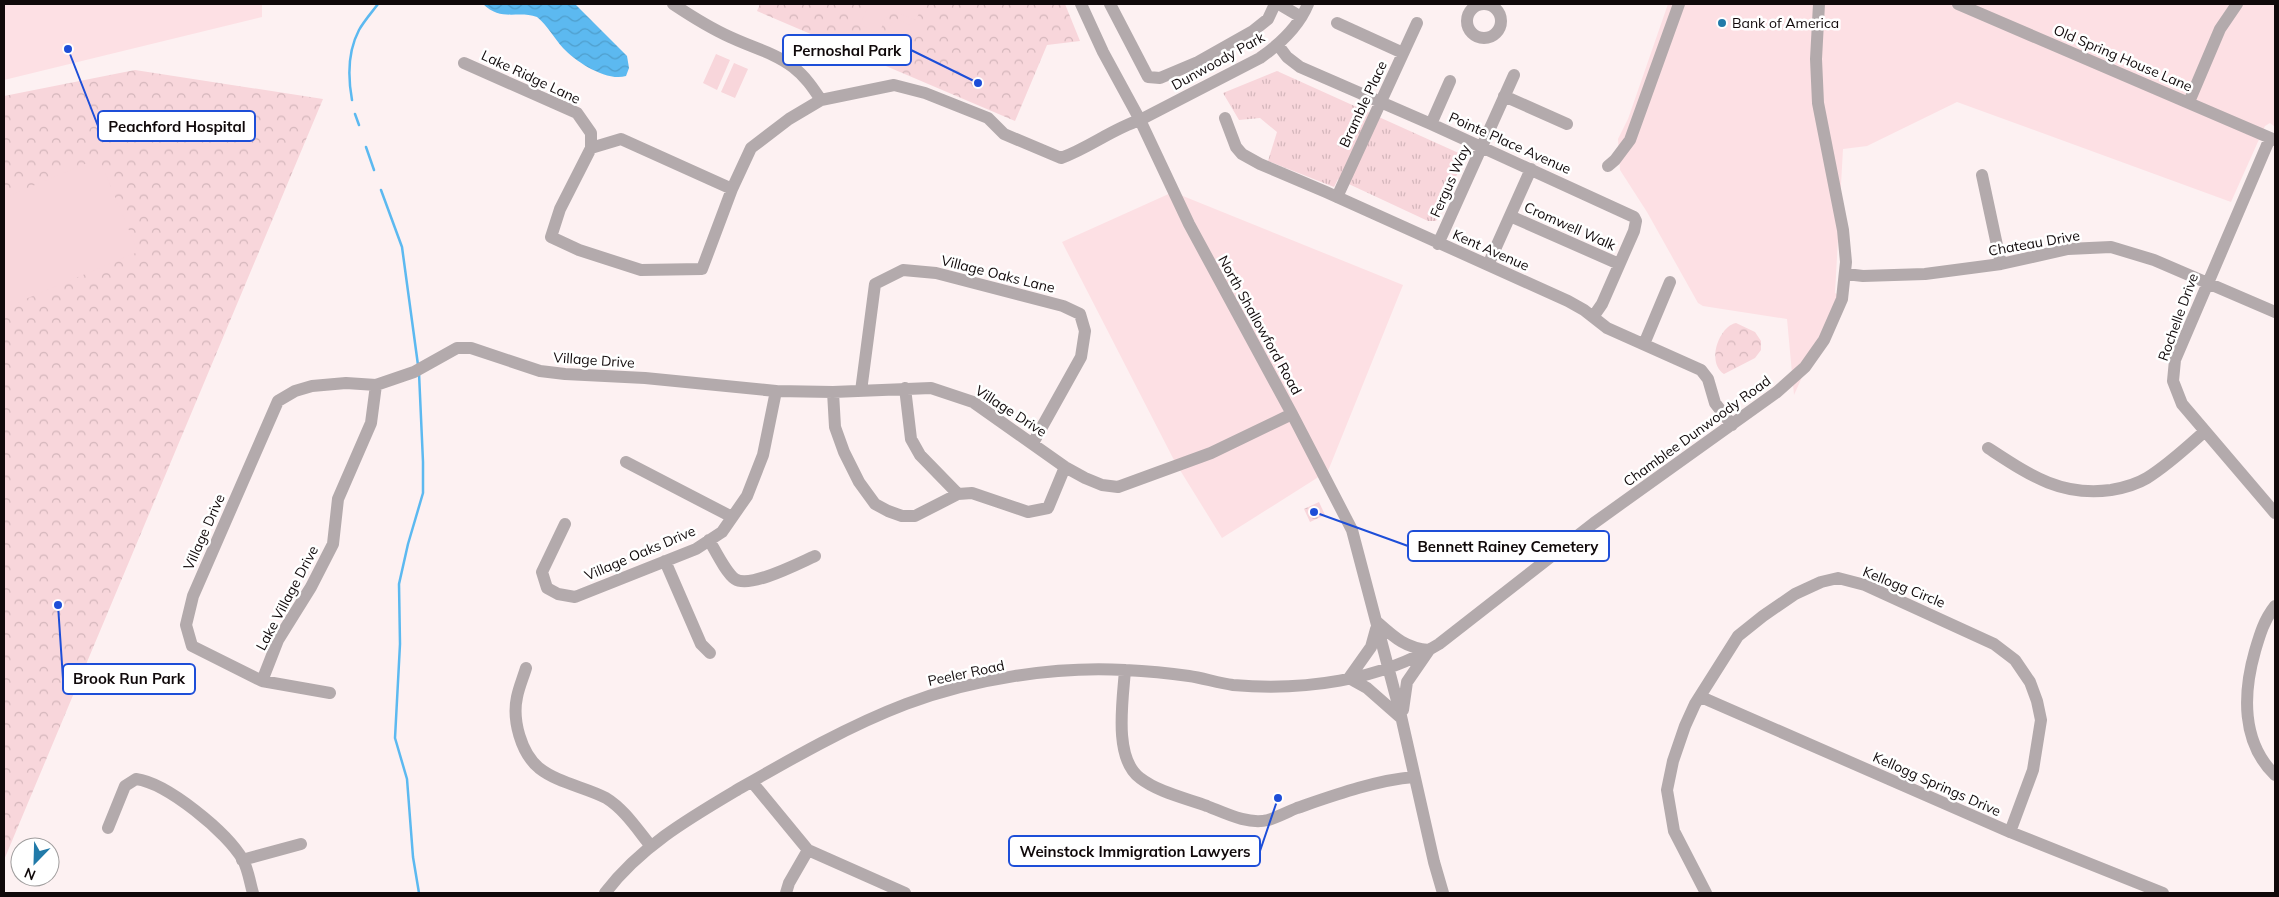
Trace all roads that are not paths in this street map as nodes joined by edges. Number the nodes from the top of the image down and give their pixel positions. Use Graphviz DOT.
graph roads {
  1 [pos="673,4"];
  2 [pos="1110,4"];
  3 [pos="1277,4"];
  4 [pos="1308,4"];
  5 [pos="1679,4"];
  6 [pos="1819,4"];
  7 [pos="1958,4"];
  8 [pos="2237,4"];
  9 [pos="1086,5"];
  10 [pos="1301,17"];
  11 [pos="1337,23"];
  12 [pos="1417,23"];
  13 [pos="1278,45"];
  14 [pos="1403,53"];
  15 [pos="464,64"];
  16 [pos="1514,75"];
  17 [pos="1450,81"];
  18 [pos="1504,96"];
  19 [pos="821,100"];
  20 [pos="1380,102"];
  21 [pos="2189,102"];
  22 [pos="1225,118"];
  23 [pos="1140,120"];
  24 [pos="1431,124"];
  25 [pos="1567,124"];
  26 [pos="2273,139"];
  27 [pos="591,148"];
  28 [pos="1482,148"];
  29 [pos="1608,166"];
  30 [pos="1531,169"];
  31 [pos="1982,175"];
  32 [pos="732,189"];
  33 [pos="1337,197"];
  34 [pos="1510,216"];
  35 [pos="1438,244"];
  36 [pos="1619,264"];
  37 [pos="2001,264"];
  38 [pos="1488,265"];
  39 [pos="1846,274"];
  40 [pos="2207,282"];
  41 [pos="1668,288"];
  42 [pos="2275,312"];
  43 [pos="1593,317"];
  44 [pos="1644,344"];
  45 [pos="376,385"];
  46 [pos="904,388"];
  47 [pos="776,391"];
  48 [pos="861,391"];
  49 [pos="833,392"];
  50 [pos="1292,414"];
  51 [pos="1732,425"];
  52 [pos="2204,432"];
  53 [pos="1032,443"];
  54 [pos="1988,448"];
  55 [pos="626,462"];
  56 [pos="1065,467"];
  57 [pos="958,494"];
  58 [pos="2275,513"];
  59 [pos="732,518"];
  60 [pos="565,524"];
  61 [pos="709,540"];
  62 [pos="815,556"];
  63 [pos="664,561"];
  64 [pos="2275,606"];
  65 [pos="1376,621"];
  66 [pos="1429,650"];
  67 [pos="710,653"];
  68 [pos="526,668"];
  69 [pos="1388,669"];
  70 [pos="1125,670"];
  71 [pos="1349,678"];
  72 [pos="262,681"];
  73 [pos="330,693"];
  74 [pos="1701,697"];
  75 [pos="1402,719"];
  76 [pos="2275,775"];
  77 [pos="1414,777"];
  78 [pos="752,782"];
  79 [pos="108,828"];
  80 [pos="2010,832"];
  81 [pos="301,844"];
  82 [pos="650,845"];
  83 [pos="808,850"];
  84 [pos="242,860"];
  85 [pos="253,893"];
  86 [pos="606,893"];
  87 [pos="786,893"];
  88 [pos="905,893"];
  89 [pos="1443,893"];
  90 [pos="1706,893"];
  91 [pos="2163,893"];
  1 -- 19 [label="street"];
  2 -- 3 [label="street, Dunwoody Park"];
  3 -- 10 [label="street, Dunwoody Park"];
  4 -- 10 [label="street, Dunwoody Park"];
  5 -- 29 [label="street"];
  6 -- 39 [label="street, Chamblee Dunwoody Road"];
  7 -- 21 [label="street, Old Spring House Lane"];
  8 -- 21 [label="street"];
  9 -- 23 [label="street, North Shallowford Road"];
  10 -- 13 [label="street, Dunwoody Park"];
  11 -- 14 [label="street"];
  12 -- 14 [label="street, Bramble Place"];
  13 -- 20 [label="street, Pointe Place Avenue"];
  13 -- 23 [label="street, Dunwoody Park"];
  14 -- 20 [label="street, Bramble Place"];
  15 -- 27 [label="street, Lake Ridge Lane"];
  16 -- 18 [label="street, Fergus Way"];
  17 -- 24 [label="street"];
  18 -- 25 [label="street"];
  18 -- 28 [label="street, Fergus Way"];
  19 -- 23 [label="street"];
  19 -- 32 [label="street"];
  20 -- 24 [label="street, Pointe Place Avenue"];
  20 -- 33 [label="street, Bramble Place"];
  21 -- 26 [label="street, Old Spring House Lane"];
  22 -- 33 [label="street, Kent Avenue"];
  23 -- 50 [label="street, North Shallowford Road"];
  24 -- 28 [label="street, Pointe Place Avenue"];
  26 -- 40 [label="street, Rochelle Drive"];
  27 -- 32 [label="street"];
  27 -- 32 [label="street"];
  28 -- 30 [label="street, Pointe Place Avenue"];
  28 -- 35 [label="street, Fergus Way"];
  30 -- 34 [label="street"];
  30 -- 36 [label="street, Pointe Place Avenue"];
  31 -- 37 [label="street"];
  33 -- 35 [label="street, Kent Avenue"];
  34 -- 36 [label="street, Cromwell Walk"];
  34 -- 38 [label="street"];
  35 -- 38 [label="street, Kent Avenue"];
  36 -- 43 [label="street, Pointe Place Avenue"];
  37 -- 39 [label="street, Chateau Drive"];
  37 -- 40 [label="street, Chateau Drive"];
  38 -- 43 [label="street, Kent Avenue"];
  39 -- 51 [label="street, Chamblee Dunwoody Road"];
  40 -- 42 [label="street, Chateau Drive"];
  40 -- 52 [label="street, Rochelle Drive"];
  41 -- 44 [label="street"];
  43 -- 44 [label="street, Kent Avenue"];
  44 -- 51 [label="street, Kent Avenue"];
  45 -- 47 [label="street, Village Drive"];
  45 -- 72 [label="street, Lake Village Drive"];
  45 -- 72 [label="street, Village Drive"];
  46 -- 48 [label="street, Village Drive"];
  46 -- 53 [label="street, Village Drive"];
  46 -- 57 [label="street"];
  47 -- 49 [label="street, Village Drive"];
  47 -- 59 [label="street, Village Oaks Drive"];
  48 -- 49 [label="street, Village Drive"];
  48 -- 53 [label="street, Village Oaks Lane"];
  49 -- 57 [label="street"];
  50 -- 56 [label="street, Village Drive"];
  50 -- 65 [label="street, North Shallowford Road"];
  51 -- 66 [label="street, Chamblee Dunwoody Road"];
  52 -- 54 [label="street"];
  52 -- 58 [label="street, Rochelle Drive"];
  53 -- 56 [label="street, Village Drive"];
  55 -- 59 [label="street"];
  56 -- 57 [label="street"];
  59 -- 61 [label="street, Village Oaks Drive"];
  60 -- 63 [label="street, Village Oaks Drive"];
  61 -- 62 [label="street"];
  61 -- 63 [label="street, Village Oaks Drive"];
  63 -- 67 [label="street"];
  64 -- 76 [label="street"];
  65 -- 66 [label="street"];
  65 -- 69 [label="street, North Shallowford Road"];
  65 -- 71 [label="street"];
  66 -- 69 [label="street, Chamblee Dunwoody Road"];
  66 -- 75 [label="street"];
  68 -- 82 [label="street"];
  69 -- 71 [label="street, Peeler Road"];
  69 -- 75 [label="street"];
  70 -- 71 [label="street, Peeler Road"];
  70 -- 77 [label="street"];
  70 -- 78 [label="street, Peeler Road"];
  71 -- 75 [label="street"];
  72 -- 73 [label="street, Village Drive"];
  74 -- 80 [label="street, Kellogg Springs Drive"];
  74 -- 80 [label="street, Kellogg Circle"];
  74 -- 90 [label="street, Kellogg Circle"];
  75 -- 77 [label="street"];
  77 -- 89 [label="street"];
  78 -- 82 [label="street, Peeler Road"];
  78 -- 83 [label="street"];
  79 -- 84 [label="street"];
  80 -- 91 [label="street, Kellogg Springs Drive"];
  81 -- 84 [label="street"];
  82 -- 86 [label="street, Peeler Road"];
  83 -- 87 [label="street"];
  83 -- 88 [label="street"];
  84 -- 85 [label="street"];
}
